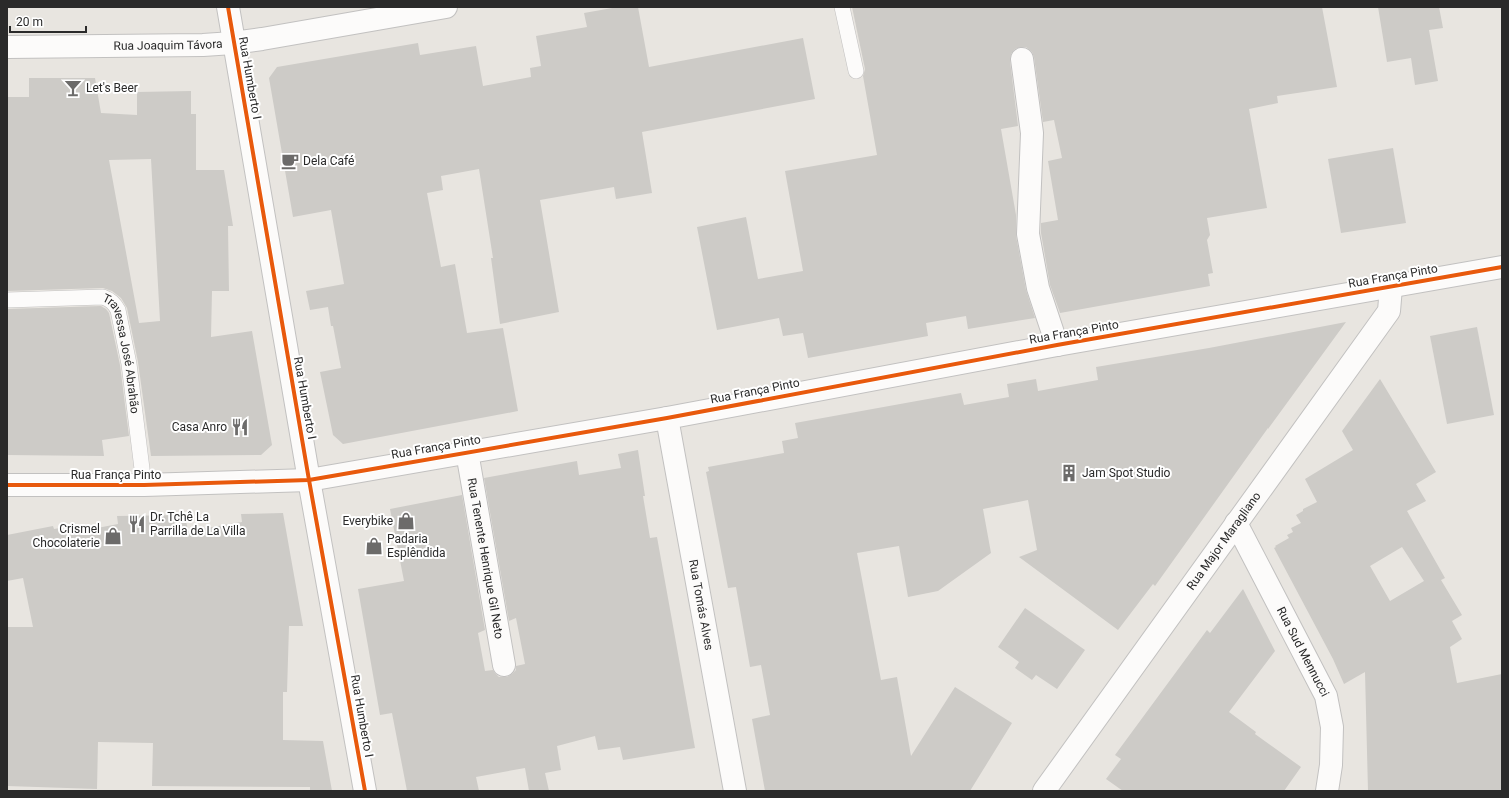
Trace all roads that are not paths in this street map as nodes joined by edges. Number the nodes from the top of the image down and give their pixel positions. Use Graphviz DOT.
graph roads {
  1 [pos="228,7"];
  2 [pos="446,7"];
  3 [pos="842,7"];
  4 [pos="233,43"];
  5 [pos="7,47"];
  6 [pos="1022,59"];
  7 [pos="856,71"];
  8 [pos="1502,267"];
  9 [pos="1391,287"];
  10 [pos="7,300"];
  11 [pos="1057,345"];
  12 [pos="667,418"];
  13 [pos="467,452"];
  14 [pos="309,480"];
  15 [pos="7,485"];
  16 [pos="144,485"];
  17 [pos="1236,523"];
  18 [pos="504,665"];
  19 [pos="365,791"];
  20 [pos="735,791"];
  21 [pos="1044,791"];
  22 [pos="1327,791"];
  1 -- 4 [label="street, Rua Humberto I"];
  2 -- 4 [label="street, Rua Joaquim Távora"];
  3 -- 7 [label="lane"];
  4 -- 5 [label="street, Rua Joaquim Távora"];
  4 -- 14 [label="street, Rua Humberto I"];
  6 -- 11 [label="street"];
  8 -- 9 [label="street, Rua França Pinto"];
  9 -- 11 [label="street, Rua França Pinto"];
  9 -- 17 [label="street, Rua Major Maragliano"];
  10 -- 16 [label="lane, Travessa José Abrahão"];
  11 -- 12 [label="street, Rua França Pinto"];
  12 -- 13 [label="street, Rua França Pinto"];
  12 -- 20 [label="street, Rua Tomás Alves"];
  13 -- 14 [label="street, Rua França Pinto"];
  13 -- 18 [label="street, Rua Tenente Henrique Gil Neto"];
  14 -- 16 [label="street, Rua França Pinto"];
  14 -- 19 [label="street, Rua Humberto I"];
  15 -- 16 [label="street, Rua França Pinto"];
  17 -- 21 [label="street, Rua Major Maragliano"];
  17 -- 22 [label="street, Rua Sud Mennucci"];
}
